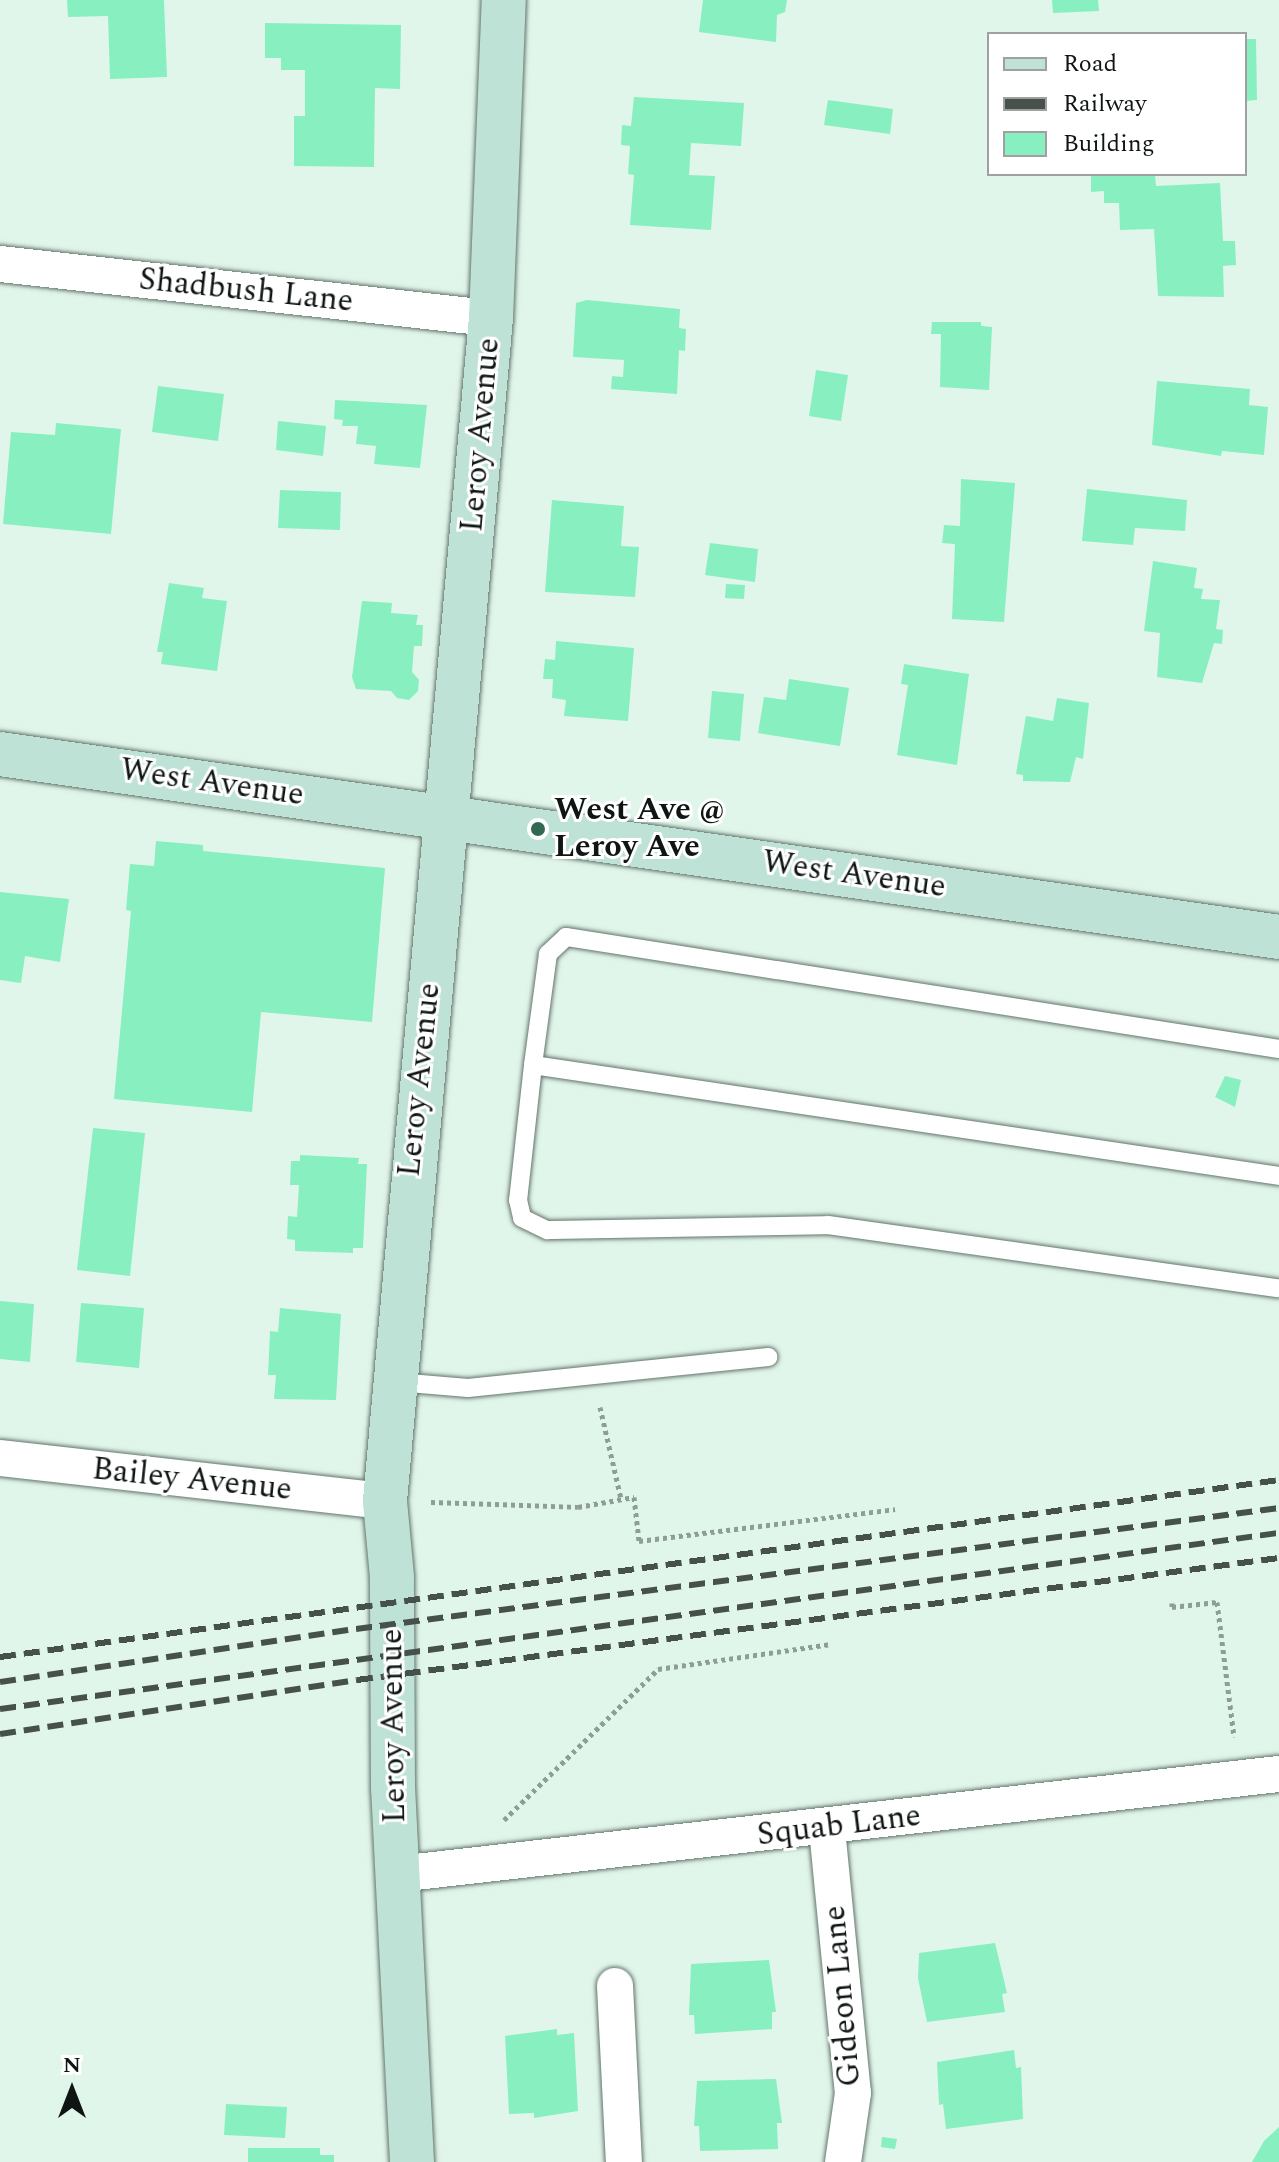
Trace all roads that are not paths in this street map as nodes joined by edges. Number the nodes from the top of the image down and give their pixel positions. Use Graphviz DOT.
graph roads {
  1 [pos="504,0"];
  2 [pos="0,264"];
  3 [pos="491,318"];
  4 [pos="0,754"];
  5 [pos="447,815"];
  6 [pos="1279,937"];
  7 [pos="1279,1049"];
  8 [pos="533,1065"];
  9 [pos="1279,1176"];
  10 [pos="1279,1288"];
  11 [pos="768,1357"];
  12 [pos="397,1382"];
  13 [pos="0,1458"];
  14 [pos="385,1501"];
  15 [pos="1279,1774"];
  16 [pos="827,1829"];
  17 [pos="398,1874"];
  18 [pos="615,1986"];
  19 [pos="412,2162"];
  20 [pos="624,2162"];
  21 [pos="843,2162"];
  1 -- 3 [label="street, Leroy Avenue"];
  2 -- 3 [label="street, Shadbush Lane"];
  3 -- 5 [label="street, Leroy Avenue"];
  4 -- 5 [label="street, West Avenue"];
  5 -- 6 [label="street, West Avenue"];
  5 -- 12 [label="street, Leroy Avenue"];
  7 -- 8 [label="lane"];
  8 -- 9 [label="lane"];
  8 -- 10 [label="lane"];
  11 -- 12 [label="lane"];
  12 -- 14 [label="street, Leroy Avenue"];
  13 -- 14 [label="street, Bailey Avenue"];
  14 -- 17 [label="street, Leroy Avenue"];
  15 -- 16 [label="street, Squab Lane"];
  16 -- 17 [label="street, Squab Lane"];
  16 -- 21 [label="street, Gideon Lane"];
  17 -- 19 [label="street, Leroy Avenue"];
  18 -- 20 [label="street"];
}
